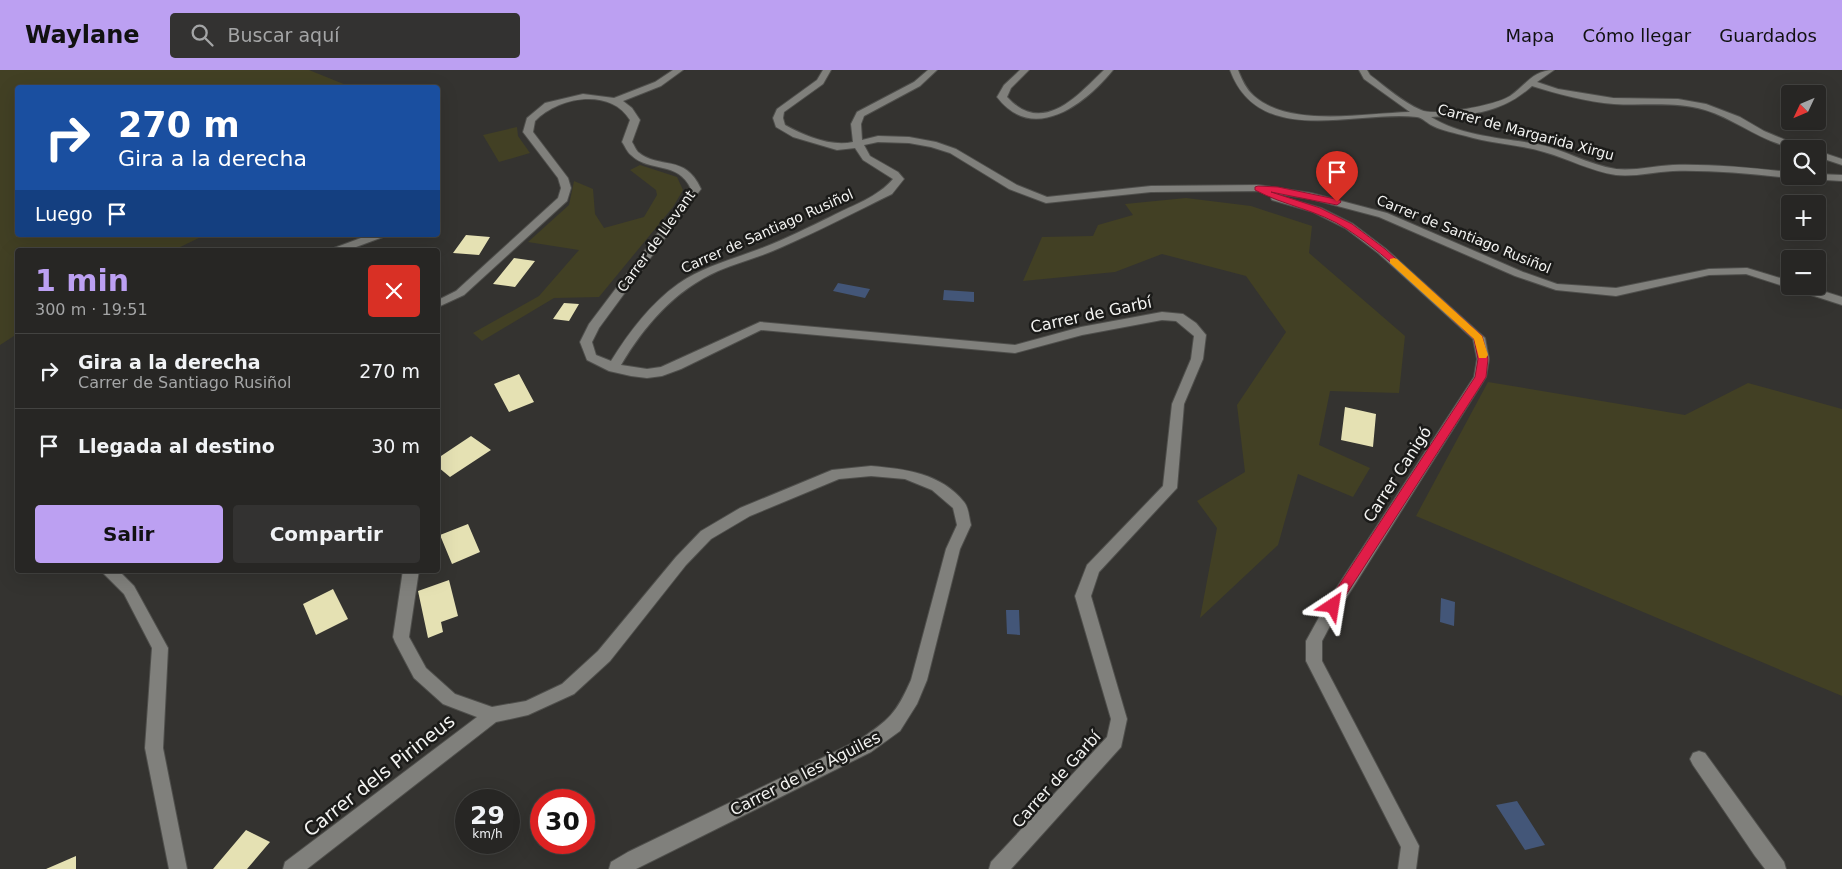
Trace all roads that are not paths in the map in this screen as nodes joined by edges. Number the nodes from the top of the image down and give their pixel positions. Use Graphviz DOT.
graph roads {
  1 [pos="679,70"];
  2 [pos="826,70"];
  3 [pos="933,70"];
  4 [pos="1025,70"];
  5 [pos="1109,70"];
  6 [pos="1234,70"];
  7 [pos="1363,70"];
  8 [pos="1550,70"];
  9 [pos="1531,83"];
  10 [pos="615,101"];
  11 [pos="1417,114"];
  12 [pos="1781,141"];
  13 [pos="858,144"];
  14 [pos="1826,157"];
  15 [pos="1842,162"];
  16 [pos="1781,174"];
  17 [pos="1826,177"];
  18 [pos="1842,178"];
  19 [pos="1258,188"];
  20 [pos="374,237"];
  21 [pos="343,248"];
  22 [pos="1781,282"];
  23 [pos="1823,295"];
  24 [pos="1842,301"];
  25 [pos="440,303"];
  26 [pos="612,368"];
  27 [pos="111,573"];
  28 [pos="411,573"];
  29 [pos="492,715"];
  30 [pos="1699,759"];
  31 [pos="178,869"];
  32 [pos="292,869"];
  33 [pos="618,869"];
  34 [pos="998,869"];
  35 [pos="1408,869"];
  36 [pos="1778,869"];
  1 -- 10 [label="street"];
  2 -- 13 [label="street"];
  3 -- 13 [label="street"];
  4 -- 5 [label="street"];
  6 -- 11 [label="street"];
  7 -- 11 [label="street, Carrer de Margarida Xirgu"];
  8 -- 9 [label="street"];
  9 -- 11 [label="street"];
  9 -- 12 [label="street"];
  10 -- 25 [label="street, Carrer de Llevant"];
  10 -- 26 [label="street, Carrer de Llevant"];
  11 -- 16 [label="street, Carrer de Margarida Xirgu"];
  13 -- 19 [label="street, Carrer de Santiago Rusiñol"];
  13 -- 26 [label="street, Carrer de Santiago Rusiñol"];
  14 -- 15 [label="street"];
  17 -- 18 [label="street"];
  19 -- 22 [label="street, Carrer de Santiago Rusiñol"];
  19 -- 35 [label="street, Carrer Canigó"];
  20 -- 21 [label="street"];
  23 -- 24 [label="street"];
  26 -- 34 [label="street, Carrer de Garbí"];
  27 -- 31 [label="street"];
  28 -- 29 [label="street"];
  29 -- 32 [label="street, Carrer dels Pirineus"];
  29 -- 33 [label="street, Carrer de les Àguiles"];
  30 -- 36 [label="street"];
}
